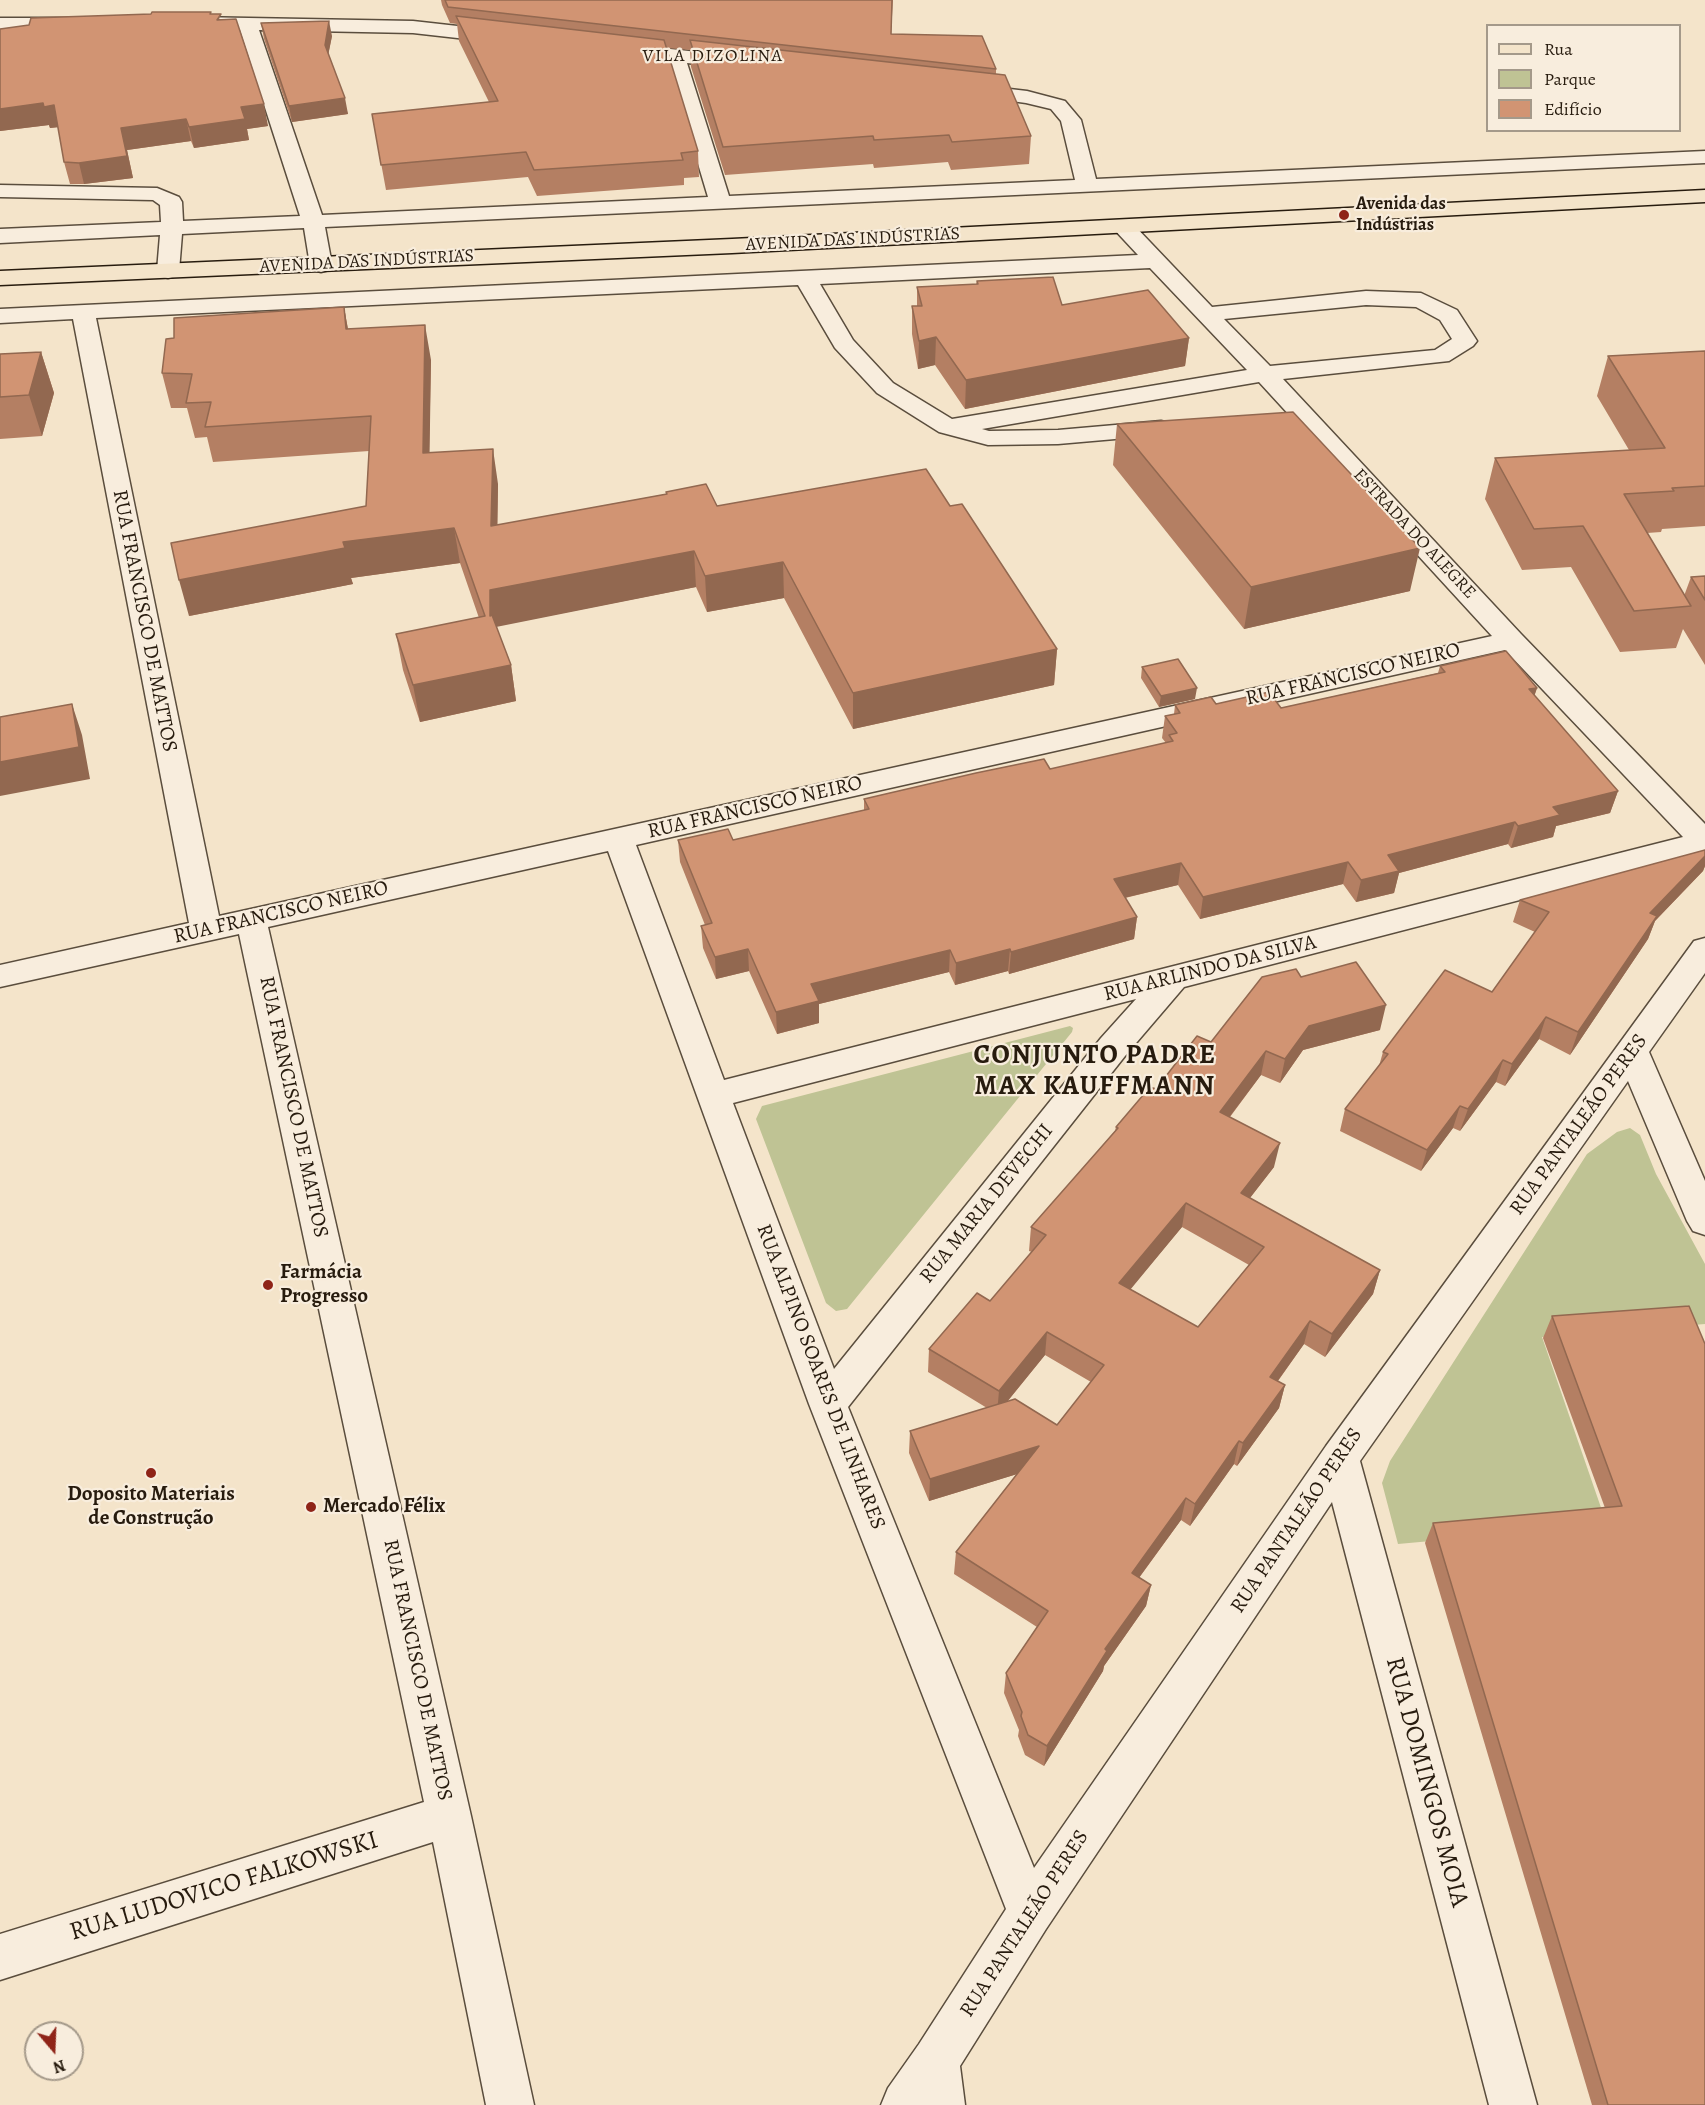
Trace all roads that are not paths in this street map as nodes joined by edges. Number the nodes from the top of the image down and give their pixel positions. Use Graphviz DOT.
graph roads {
  1 [pos="177,23"];
  2 [pos="248,23"];
  3 [pos="0,24"];
  4 [pos="94,24"];
  5 [pos="520,39"];
  6 [pos="603,48"];
  7 [pos="675,55"];
  8 [pos="757,65"];
  9 [pos="945,87"];
  10 [pos="1705,157"];
  11 [pos="1087,186"];
  12 [pos="0,191"];
  13 [pos="1705,196"];
  14 [pos="720,203"];
  15 [pos="313,221"];
  16 [pos="1122,226"];
  17 [pos="172,228"];
  18 [pos="0,236"];
  19 [pos="873,239"];
  20 [pos="1156,261"];
  21 [pos="321,265"];
  22 [pos="168,271"];
  23 [pos="883,273"];
  24 [pos="805,277"];
  25 [pos="0,278"];
  26 [pos="82,312"];
  27 [pos="1207,314"];
  28 [pos="0,316"];
  29 [pos="1264,374"];
  30 [pos="1186,425"];
  31 [pos="948,427"];
  32 [pos="1511,640"];
  33 [pos="618,838"];
  34 [pos="1705,842"];
  35 [pos="251,919"];
  36 [pos="206,930"];
  37 [pos="1705,948"];
  38 [pos="0,976"];
  39 [pos="1172,979"];
  40 [pos="1632,1051"];
  41 [pos="714,1095"];
  42 [pos="1705,1221"];
  43 [pos="828,1404"];
  44 [pos="1340,1458"];
  45 [pos="449,1816"];
  46 [pos="1030,1913"];
  47 [pos="0,1958"];
  48 [pos="939,2083"];
  49 [pos="510,2105"];
  50 [pos="905,2105"];
  51 [pos="1513,2105"];
  1 -- 2 [label="street"];
  2 -- 5 [label="street"];
  2 -- 15 [label="street"];
  3 -- 4 [label="street"];
  6 -- 7 [label="street"];
  7 -- 8 [label="street"];
  7 -- 14 [label="street"];
  9 -- 11 [label="street"];
  10 -- 11 [label="street"];
  11 -- 14 [label="street"];
  12 -- 17 [label="street"];
  13 -- 16 [label="main road, AVENIDA DAS INDÚSTRIAS"];
  14 -- 15 [label="street"];
  15 -- 17 [label="street"];
  15 -- 21 [label="street"];
  16 -- 19 [label="main road, AVENIDA DAS INDÚSTRIAS"];
  16 -- 20 [label="street, ESTRADA DO ALEGRE"];
  17 -- 18 [label="street"];
  17 -- 22 [label="street"];
  19 -- 21 [label="main road, AVENIDA DAS INDÚSTRIAS"];
  19 -- 23 [label="street"];
  20 -- 23 [label="street, AVENIDA DAS INDÚSTRIAS"];
  20 -- 27 [label="street, ESTRADA DO ALEGRE"];
  21 -- 22 [label="main road, AVENIDA DAS INDÚSTRIAS"];
  22 -- 25 [label="main road, AVENIDA DAS INDÚSTRIAS"];
  23 -- 24 [label="street, AVENIDA DAS INDÚSTRIAS"];
  24 -- 26 [label="street, AVENIDA DAS INDÚSTRIAS"];
  24 -- 31 [label="street"];
  26 -- 28 [label="street, AVENIDA DAS INDÚSTRIAS"];
  26 -- 36 [label="street, RUA FRANCISCO DE MATTOS"];
  27 -- 29 [label="street, ESTRADA DO ALEGRE"];
  27 -- 29 [label="street"];
  29 -- 31 [label="street"];
  29 -- 32 [label="street, ESTRADA DO ALEGRE"];
  30 -- 31 [label="street"];
  32 -- 33 [label="street, RUA FRANCISCO NEIRO"];
  32 -- 34 [label="street, ESTRADA DO ALEGRE"];
  33 -- 35 [label="street, RUA FRANCISCO NEIRO"];
  33 -- 41 [label="street, RUA ALPINO SOARES DE LINHARES"];
  34 -- 39 [label="street, RUA ARLINDO DA SILVA"];
  35 -- 36 [label="street, RUA FRANCISCO NEIRO"];
  35 -- 45 [label="street, RUA FRANCISCO DE MATTOS"];
  36 -- 38 [label="street, RUA FRANCISCO NEIRO"];
  37 -- 40 [label="street, RUA PANTALEÃO PERES"];
  39 -- 41 [label="street, RUA ARLINDO DA SILVA"];
  39 -- 43 [label="street, RUA MARIA DEVECHI"];
  40 -- 42 [label="street"];
  40 -- 44 [label="street, RUA PANTALEÃO PERES"];
  41 -- 43 [label="street, RUA ALPINO SOARES DE LINHARES"];
  43 -- 46 [label="street, RUA ALPINO SOARES DE LINHARES"];
  44 -- 46 [label="street, RUA PANTALEÃO PERES"];
  44 -- 51 [label="street, RUA DOMINGOS MOIA"];
  45 -- 47 [label="street, RUA LUDOVICO FALKOWSKI"];
  45 -- 49 [label="street, RUA FRANCISCO DE MATTOS"];
  46 -- 48 [label="street, RUA PANTALEÃO PERES"];
  48 -- 50 [label="street, RUA PANTALEÃO PERES"];
}
